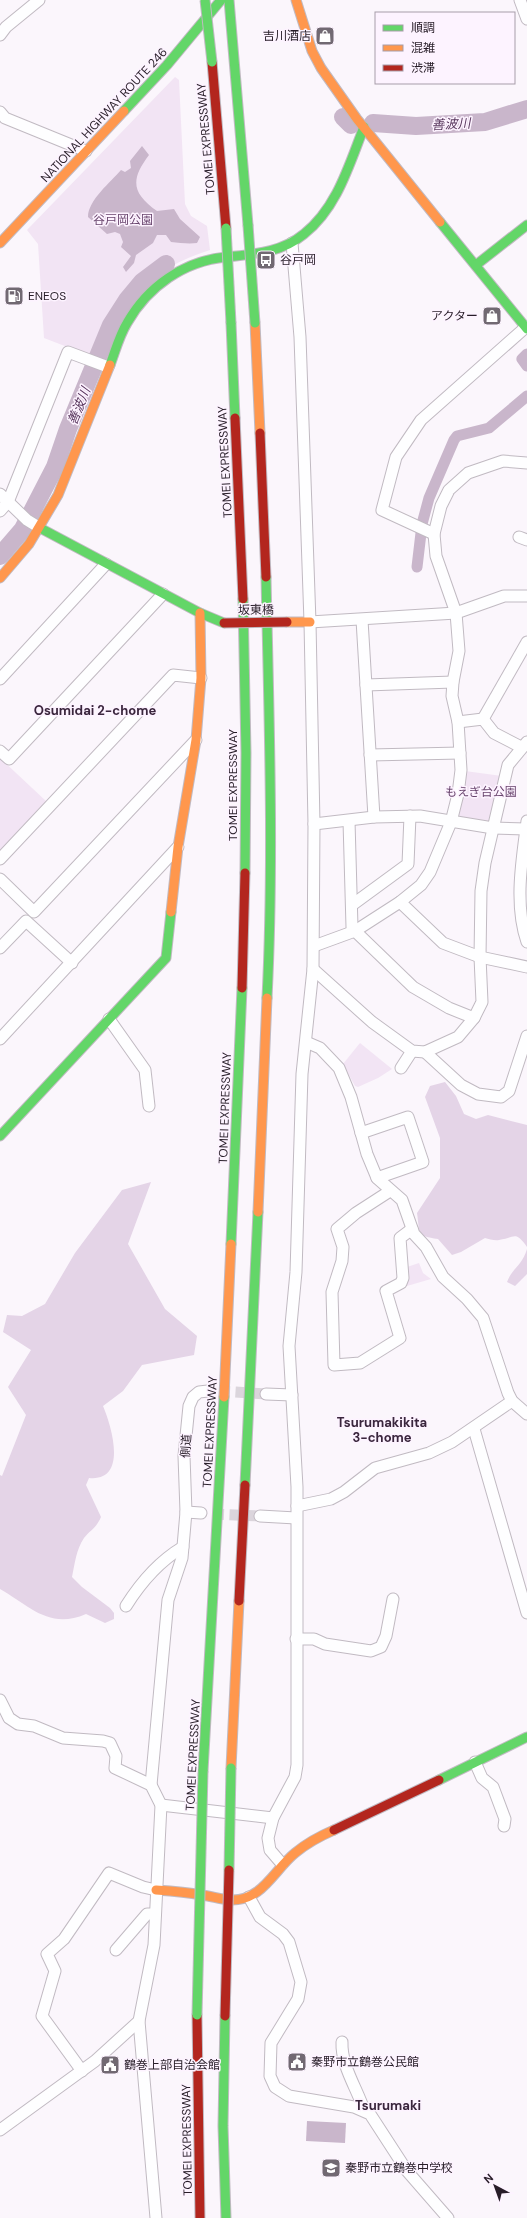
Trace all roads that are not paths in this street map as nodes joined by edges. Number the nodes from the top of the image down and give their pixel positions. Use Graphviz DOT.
graph roads {
  1 [pos="39,0"];
  2 [pos="205,0"];
  3 [pos="221,0"];
  4 [pos="229,0"];
  5 [pos="296,0"];
  6 [pos="520,0"];
  7 [pos="527,19"];
  8 [pos="0,35"];
  9 [pos="0,112"];
  10 [pos="364,127"];
  11 [pos="86,151"];
  12 [pos="527,225"];
  13 [pos="0,243"];
  14 [pos="292,243"];
  15 [pos="476,265"];
  16 [pos="526,328"];
  17 [pos="108,367"];
  18 [pos="527,463"];
  19 [pos="4,498"];
  20 [pos="0,511"];
  21 [pos="40,528"];
  22 [pos="434,534"];
  23 [pos="106,564"];
  24 [pos="0,578"];
  25 [pos="163,594"];
  26 [pos="527,596"];
  27 [pos="200,613"];
  28 [pos="456,613"];
  29 [pos="362,620"];
  30 [pos="310,622"];
  31 [pos="527,642"];
  32 [pos="200,678"];
  33 [pos="0,679"];
  34 [pos="453,682"];
  35 [pos="366,686"];
  36 [pos="483,719"];
  37 [pos="458,722"];
  38 [pos="196,740"];
  39 [pos="524,744"];
  40 [pos="0,750"];
  41 [pos="460,753"];
  42 [pos="370,755"];
  43 [pos="410,816"];
  44 [pos="374,817"];
  45 [pos="349,822"];
  46 [pos="451,822"];
  47 [pos="314,824"];
  48 [pos="526,825"];
  49 [pos="493,828"];
  50 [pos="178,847"];
  51 [pos="0,859"];
  52 [pos="0,879"];
  53 [pos="400,902"];
  54 [pos="352,905"];
  55 [pos="355,931"];
  56 [pos="527,942"];
  57 [pos="314,946"];
  58 [pos="0,948"];
  59 [pos="480,957"];
  60 [pos="72,963"];
  61 [pos="527,967"];
  62 [pos="313,970"];
  63 [pos="474,1018"];
  64 [pos="109,1019"];
  65 [pos="527,1036"];
  66 [pos="0,1039"];
  67 [pos="306,1042"];
  68 [pos="412,1051"];
  69 [pos="425,1052"];
  70 [pos="523,1061"];
  71 [pos="401,1068"];
  72 [pos="149,1106"];
  73 [pos="361,1133"];
  74 [pos="0,1136"];
  75 [pos="377,1178"];
  76 [pos="390,1191"];
  77 [pos="412,1229"];
  78 [pos="208,1391"];
  79 [pos="266,1394"];
  80 [pos="292,1395"];
  81 [pos="512,1401"];
  82 [pos="527,1414"];
  83 [pos="474,1429"];
  84 [pos="297,1506"];
  85 [pos="186,1512"];
  86 [pos="201,1513"];
  87 [pos="260,1516"];
  88 [pos="296,1518"];
  89 [pos="183,1547"];
  90 [pos="393,1599"];
  91 [pos="126,1606"];
  92 [pos="527,1613"];
  93 [pos="296,1639"];
  94 [pos="0,1700"];
  95 [pos="527,1737"];
  96 [pos="475,1762"];
  97 [pos="151,1785"];
  98 [pos="161,1805"];
  99 [pos="273,1818"];
  100 [pos="504,1826"];
  101 [pos="282,1864"];
  102 [pos="156,1890"];
  103 [pos="249,1897"];
  104 [pos="155,1914"];
  105 [pos="116,1950"];
  106 [pos="139,2021"];
  107 [pos="342,2042"];
  108 [pos="82,2071"];
  109 [pos="364,2110"];
  110 [pos="0,2130"];
  111 [pos="156,2218"];
  112 [pos="200,2218"];
  113 [pos="226,2218"];
  114 [pos="448,2218"];
  1 -- 8 [label="street"];
  2 -- 112 [label="main road, TOMEI EXPRESSWAY, bridge"];
  3 -- 11 [label="main road, NATIONAL HIGHWAY ROUTE 246"];
  4 -- 113 [label="main road, bridge"];
  5 -- 10 [label="main road"];
  6 -- 7 [label="street"];
  9 -- 11 [label="street"];
  10 -- 14 [label="main road"];
  10 -- 15 [label="main road"];
  11 -- 13 [label="main road, NATIONAL HIGHWAY ROUTE 246"];
  12 -- 15 [label="main road"];
  14 -- 17 [label="main road"];
  14 -- 30 [label="street"];
  15 -- 16 [label="main road"];
  16 -- 22 [label="street"];
  17 -- 19 [label="street"];
  17 -- 21 [label="main road"];
  18 -- 22 [label="street"];
  19 -- 20 [label="street"];
  19 -- 21 [label="street"];
  21 -- 23 [label="main road"];
  21 -- 24 [label="main road"];
  22 -- 28 [label="street"];
  23 -- 25 [label="main road"];
  23 -- 33 [label="street"];
  25 -- 27 [label="main road"];
  25 -- 40 [label="street"];
  26 -- 28 [label="street"];
  27 -- 30 [label="main road, 坂東橋, bridge"];
  27 -- 32 [label="main road"];
  28 -- 29 [label="street"];
  28 -- 34 [label="street"];
  29 -- 30 [label="street"];
  29 -- 35 [label="street"];
  30 -- 47 [label="street"];
  31 -- 36 [label="street"];
  32 -- 38 [label="main road"];
  32 -- 51 [label="street"];
  34 -- 35 [label="street"];
  34 -- 37 [label="street"];
  35 -- 42 [label="street"];
  36 -- 37 [label="street"];
  36 -- 39 [label="street"];
  37 -- 41 [label="street"];
  38 -- 50 [label="main road"];
  38 -- 52 [label="street"];
  39 -- 49 [label="street"];
  41 -- 42 [label="street"];
  41 -- 46 [label="street"];
  42 -- 44 [label="street"];
  43 -- 44 [label="street"];
  43 -- 46 [label="street"];
  43 -- 54 [label="street"];
  44 -- 45 [label="street"];
  45 -- 47 [label="street"];
  45 -- 54 [label="street"];
  46 -- 49 [label="street"];
  46 -- 53 [label="street"];
  47 -- 57 [label="street"];
  48 -- 49 [label="street"];
  48 -- 56 [label="street"];
  49 -- 59 [label="street"];
  50 -- 60 [label="street"];
  50 -- 64 [label="main road"];
  53 -- 55 [label="street"];
  53 -- 59 [label="street"];
  54 -- 55 [label="street"];
  55 -- 57 [label="street"];
  55 -- 63 [label="street"];
  57 -- 62 [label="street"];
  58 -- 60 [label="street"];
  59 -- 61 [label="street"];
  59 -- 63 [label="street"];
  60 -- 66 [label="street"];
  62 -- 67 [label="street"];
  62 -- 68 [label="street"];
  63 -- 69 [label="street"];
  64 -- 72 [label="street"];
  64 -- 74 [label="main road"];
  65 -- 70 [label="street"];
  67 -- 73 [label="street"];
  67 -- 80 [label="street"];
  68 -- 69 [label="street"];
  68 -- 71 [label="street"];
  69 -- 70 [label="street"];
  73 -- 75 [label="street"];
  73 -- 75 [label="street"];
  75 -- 76 [label="street"];
  76 -- 77 [label="street"];
  76 -- 77 [label="street"];
  77 -- 81 [label="street"];
  78 -- 85 [label="street, 側道"];
  79 -- 80 [label="street"];
  80 -- 84 [label="street"];
  81 -- 82 [label="street"];
  81 -- 83 [label="street"];
  83 -- 84 [label="street"];
  83 -- 92 [label="street"];
  84 -- 88 [label="street"];
  85 -- 86 [label="street"];
  85 -- 89 [label="street, 側道"];
  87 -- 88 [label="street"];
  88 -- 93 [label="street"];
  89 -- 91 [label="street"];
  89 -- 97 [label="street, 側道"];
  90 -- 93 [label="street"];
  93 -- 99 [label="street"];
  94 -- 97 [label="street"];
  95 -- 96 [label="main road"];
  96 -- 100 [label="street"];
  96 -- 101 [label="main road"];
  97 -- 98 [label="street"];
  98 -- 99 [label="street"];
  98 -- 102 [label="street"];
  99 -- 101 [label="street"];
  101 -- 103 [label="main road"];
  102 -- 103 [label="main road"];
  102 -- 104 [label="street"];
  102 -- 108 [label="street"];
  103 -- 109 [label="street"];
  104 -- 105 [label="street"];
  104 -- 106 [label="street"];
  106 -- 108 [label="street"];
  106 -- 111 [label="street"];
  107 -- 109 [label="street"];
  108 -- 110 [label="street"];
  109 -- 114 [label="street"];
}
